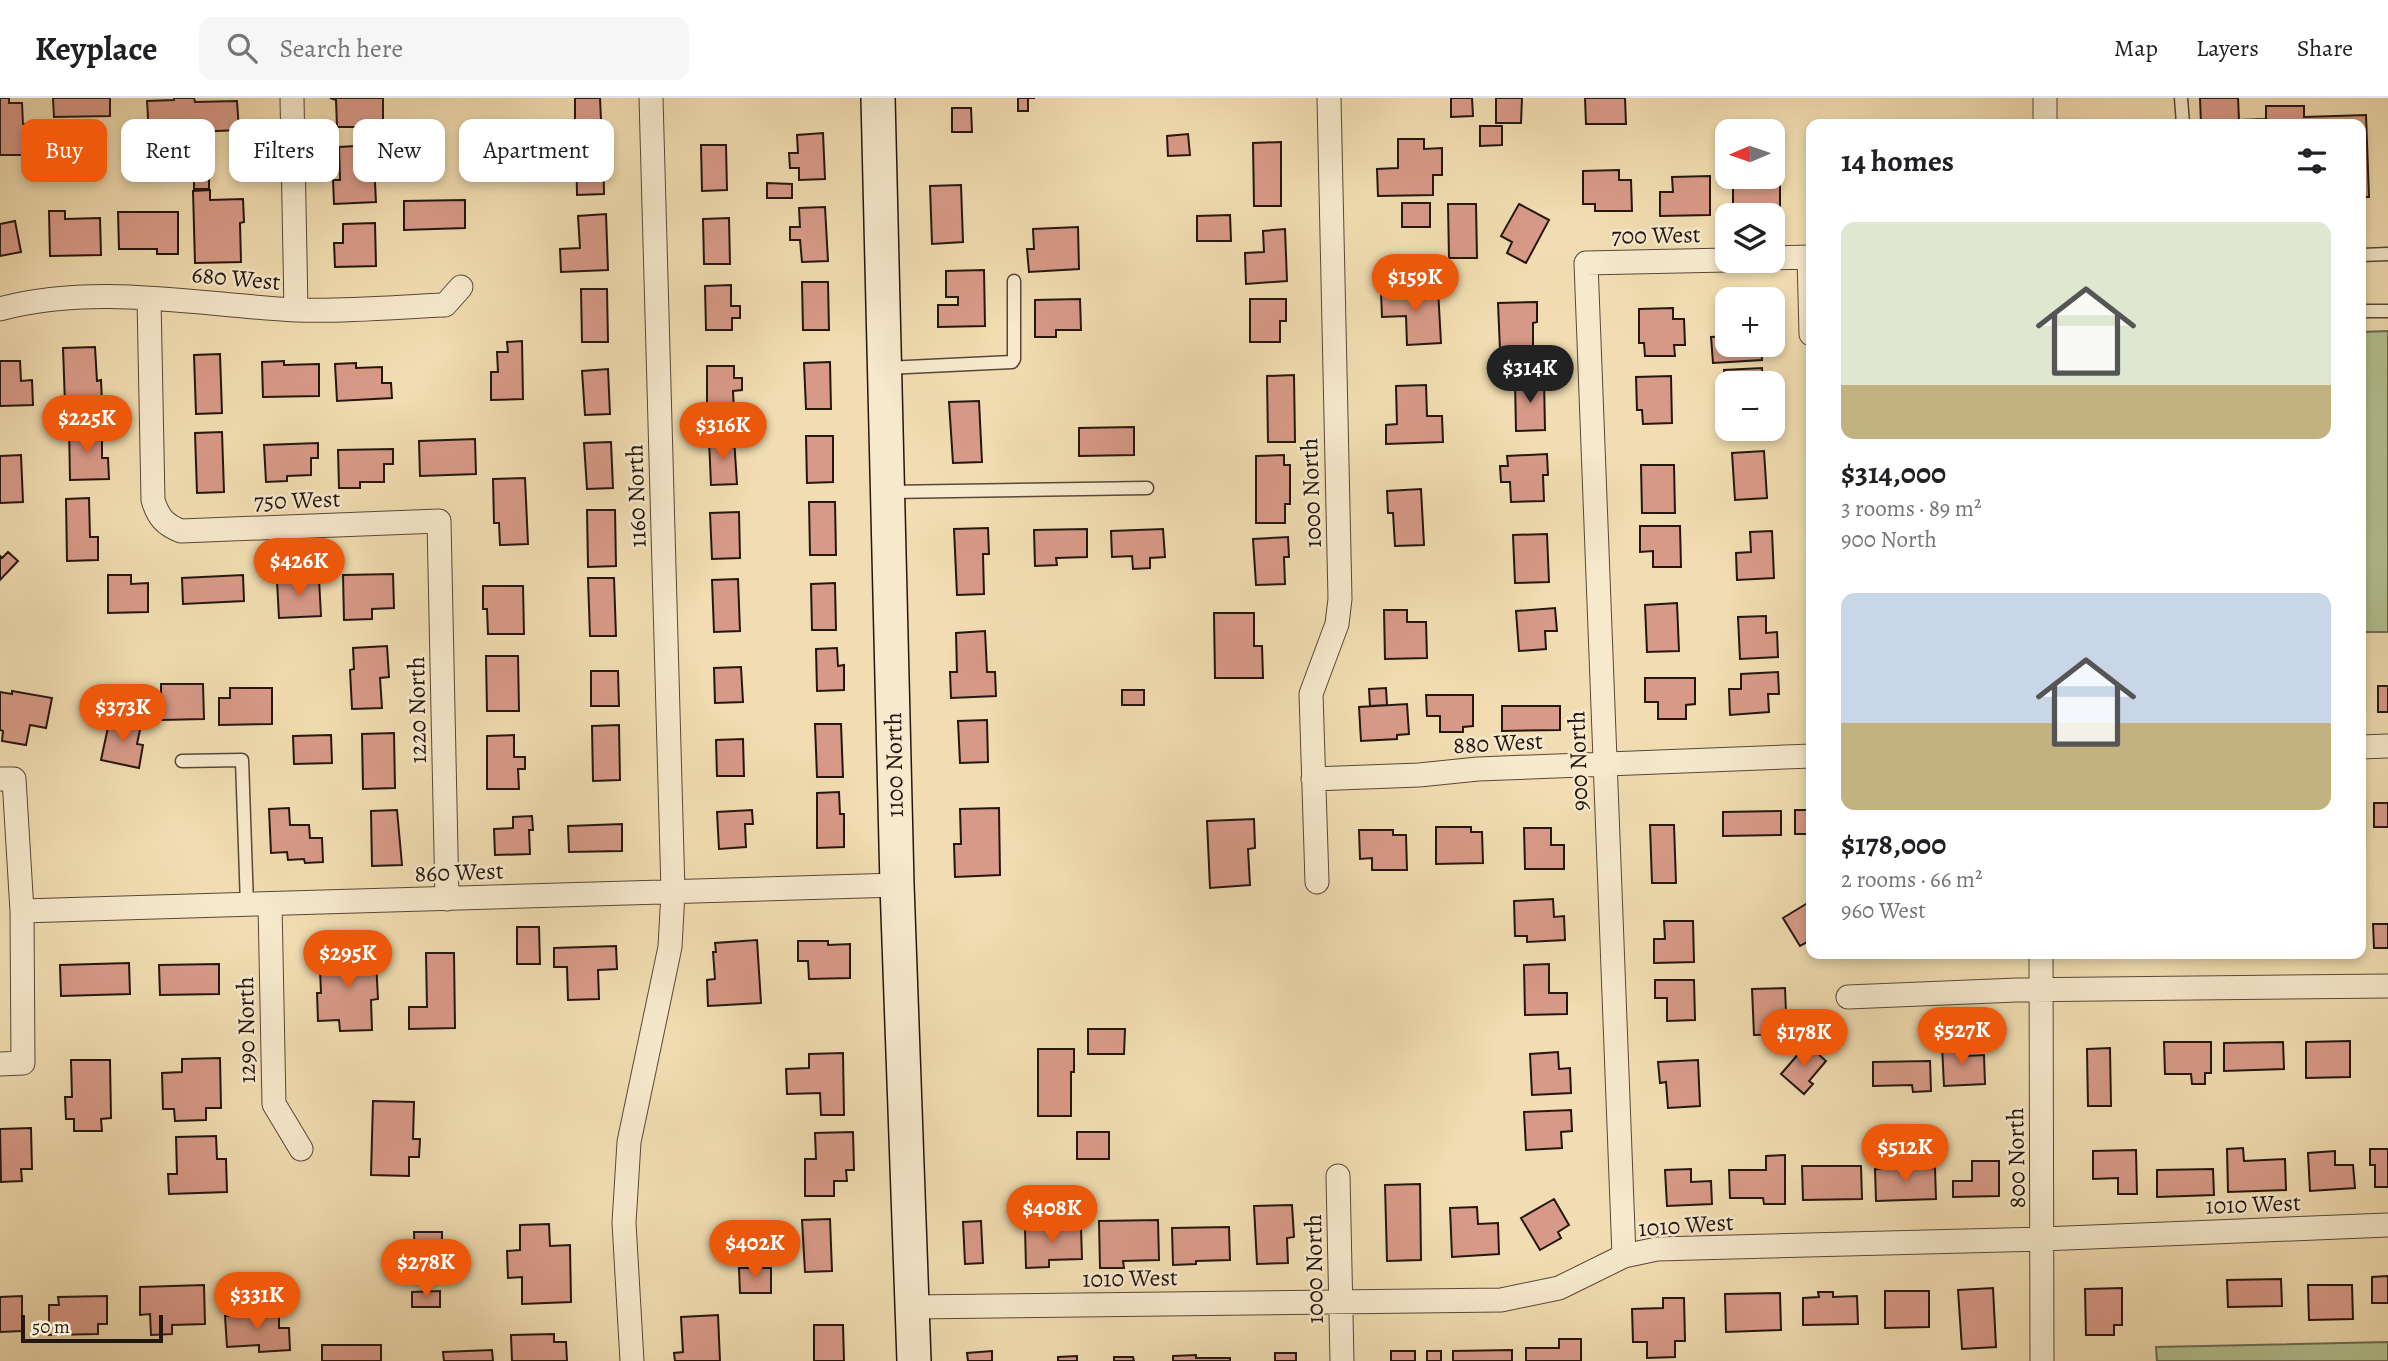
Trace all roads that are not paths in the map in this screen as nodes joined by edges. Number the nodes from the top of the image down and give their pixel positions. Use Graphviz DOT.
graph roads {
  1 [pos="292,98"];
  2 [pos="651,98"];
  3 [pos="878,98"];
  4 [pos="1329,98"];
  5 [pos="2045,98"];
  6 [pos="2181,98"];
  7 [pos="2045,119"];
  8 [pos="2183,119"];
  9 [pos="2388,254"];
  10 [pos="2366,255"];
  11 [pos="1806,257"];
  12 [pos="1785,258"];
  13 [pos="1715,260"];
  14 [pos="1586,263"];
  15 [pos="1014,281"];
  16 [pos="461,287"];
  17 [pos="149,299"];
  18 [pos="0,309"];
  19 [pos="296,310"];
  20 [pos="2366,311"];
  21 [pos="2388,311"];
  22 [pos="885,368"];
  23 [pos="1147,488"];
  24 [pos="888,492"];
  25 [pos="439,521"];
  26 [pos="2388,746"];
  27 [pos="2366,747"];
  28 [pos="1806,756"];
  29 [pos="182,761"];
  30 [pos="1605,764"];
  31 [pos="7,779"];
  32 [pos="1314,779"];
  33 [pos="1317,882"];
  34 [pos="897,886"];
  35 [pos="673,892"];
  36 [pos="447,899"];
  37 [pos="270,904"];
  38 [pos="247,905"];
  39 [pos="22,911"];
  40 [pos="2041,959"];
  41 [pos="2388,986"];
  42 [pos="2041,989"];
  43 [pos="1848,997"];
  44 [pos="0,1064"];
  45 [pos="301,1149"];
  46 [pos="1338,1176"];
  47 [pos="2388,1226"];
  48 [pos="2042,1239"];
  49 [pos="1624,1256"];
  50 [pos="1342,1302"];
  51 [pos="912,1307"];
  52 [pos="632,1361"];
  53 [pos="914,1361"];
  54 [pos="1342,1361"];
  55 [pos="2042,1361"];
  1 -- 19 [label="street"];
  2 -- 35 [label="street, 1160 North"];
  3 -- 22 [label="main road, 1100 North"];
  4 -- 32 [label="street, 1000 North"];
  5 -- 7 [label="street"];
  6 -- 8 [label="lane"];
  9 -- 10 [label="lane"];
  11 -- 12 [label="street"];
  13 -- 14 [label="street, 700 West"];
  14 -- 30 [label="street, 900 North"];
  15 -- 22 [label="lane"];
  16 -- 19 [label="street, 680 West"];
  17 -- 18 [label="street, 680 West"];
  17 -- 19 [label="street, 680 West"];
  17 -- 25 [label="street, 750 West"];
  20 -- 21 [label="lane"];
  22 -- 24 [label="main road, 1100 North"];
  23 -- 24 [label="lane"];
  24 -- 34 [label="main road, 1100 North"];
  25 -- 36 [label="street, 1220 North"];
  26 -- 27 [label="street"];
  28 -- 30 [label="street, 880 West"];
  29 -- 38 [label="lane"];
  30 -- 32 [label="street, 880 West"];
  30 -- 49 [label="street, 900 North"];
  31 -- 39 [label="street"];
  32 -- 33 [label="street, 1000 North"];
  34 -- 35 [label="street, 860 West"];
  34 -- 51 [label="main road, 1100 North"];
  35 -- 36 [label="street, 860 West"];
  35 -- 52 [label="street, 1160 North"];
  36 -- 37 [label="street, 860 West"];
  37 -- 38 [label="street, 860 West"];
  37 -- 45 [label="street, 1290 North"];
  38 -- 39 [label="street, 860 West"];
  39 -- 44 [label="street"];
  40 -- 42 [label="street, 800 North"];
  41 -- 42 [label="street"];
  42 -- 43 [label="street"];
  42 -- 48 [label="street, 800 North"];
  46 -- 50 [label="street, 1000 North"];
  47 -- 48 [label="street, 1010 West"];
  48 -- 49 [label="street, 1010 West"];
  48 -- 55 [label="street, 800 North"];
  49 -- 50 [label="street, 1010 West"];
  50 -- 51 [label="street, 1010 West"];
  50 -- 54 [label="street, 1000 North"];
  51 -- 53 [label="main road, 1100 North"];
}
